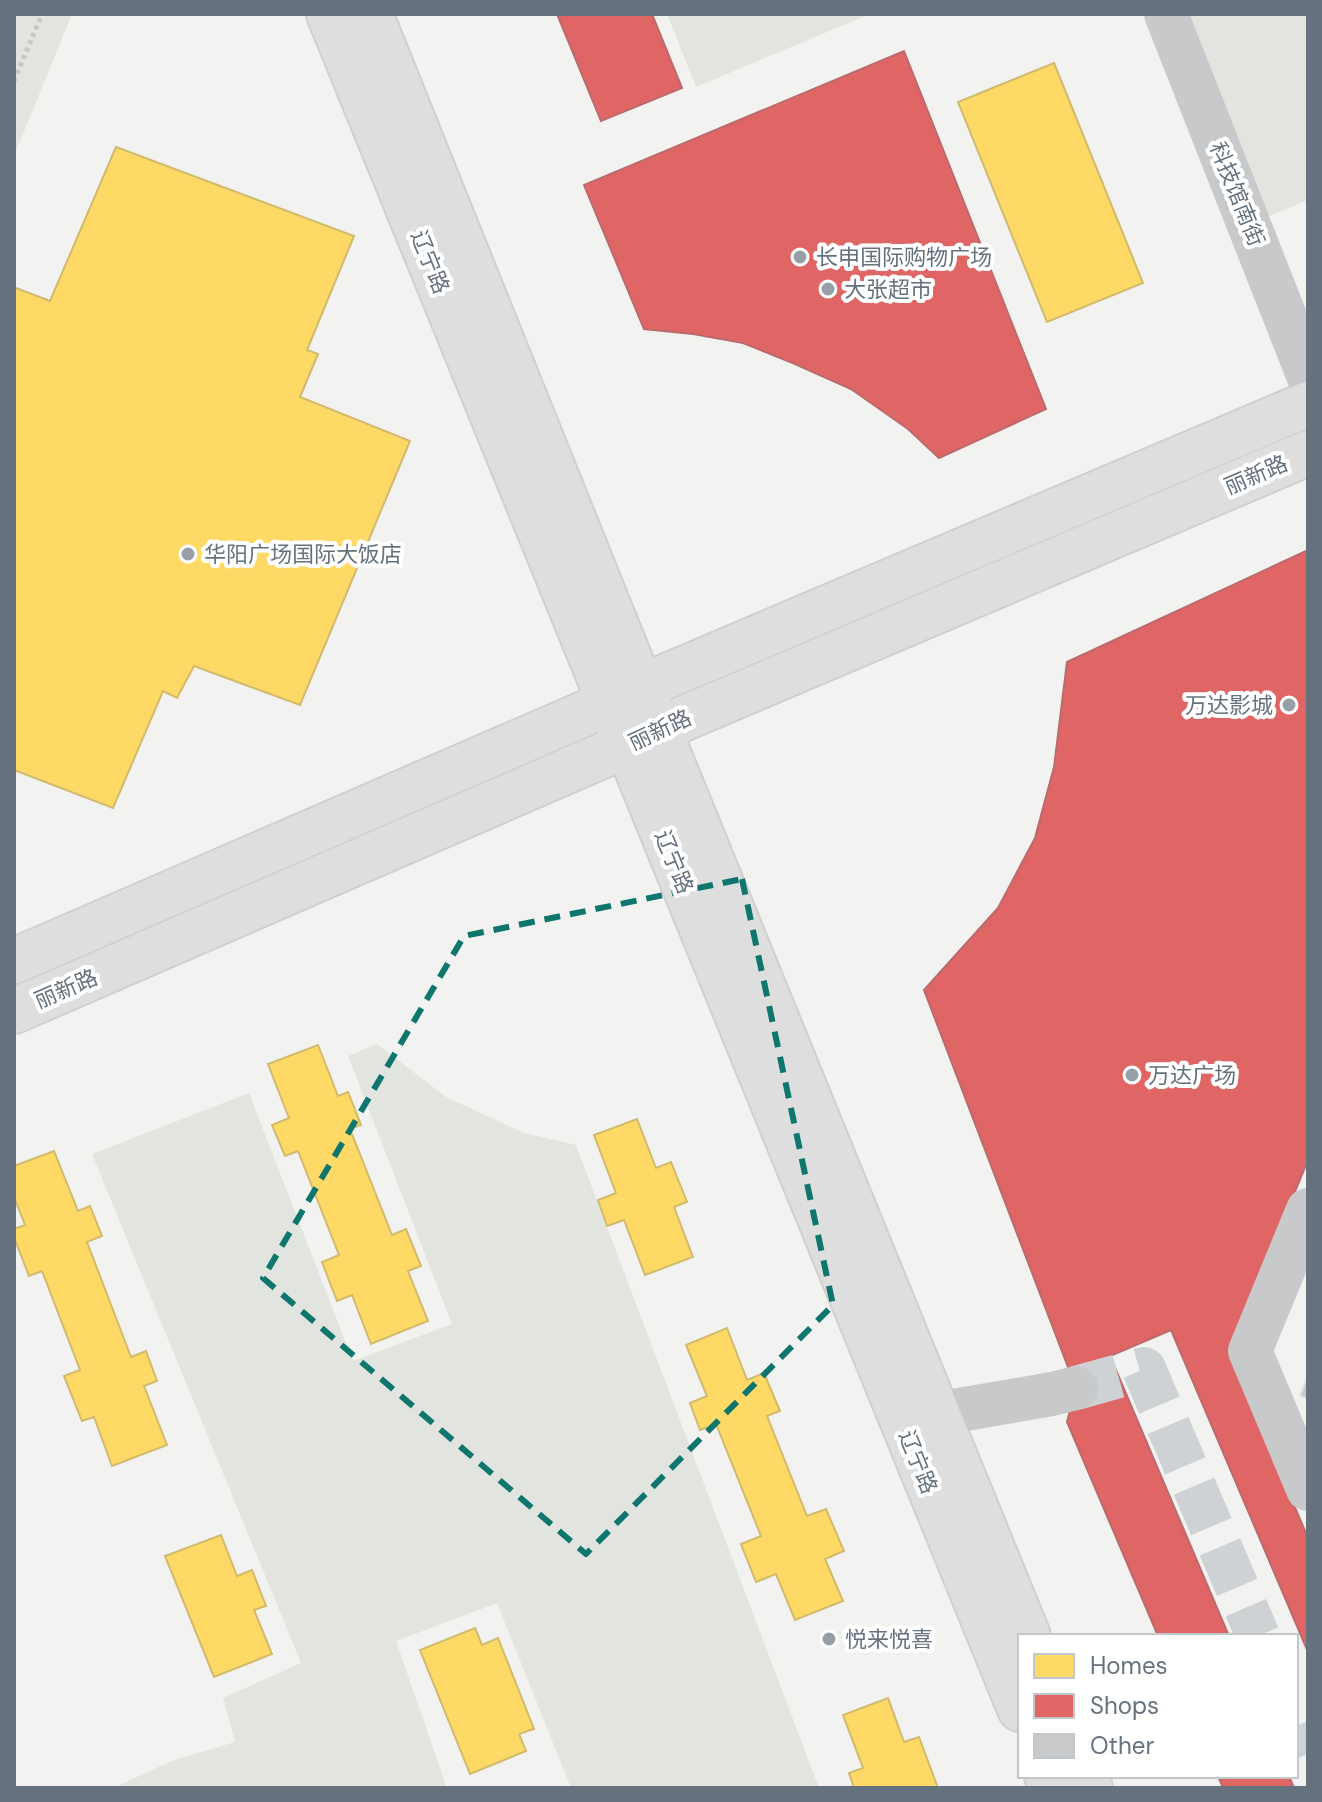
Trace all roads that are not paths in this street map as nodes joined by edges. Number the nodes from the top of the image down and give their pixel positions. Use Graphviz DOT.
graph roads {
  1 [pos="329,14"];
  2 [pos="370,14"];
  3 [pos="1166,14"];
  4 [pos="1308,375"];
  5 [pos="1308,404"];
  6 [pos="1308,453"];
  7 [pos="625,695"];
  8 [pos="643,737"];
  9 [pos="14,961"];
  10 [pos="14,1011"];
  11 [pos="1308,1210"];
  12 [pos="1076,1388"];
  13 [pos="936,1414"];
  14 [pos="1308,1489"];
  15 [pos="1027,1634"];
  16 [pos="1018,1704"];
  1 -- 7 [label="main road, 辽宁路"];
  2 -- 7 [label="main road, 辽宁路"];
  3 -- 4 [label="street, 科技馆南街"];
  5 -- 7 [label="main road, 丽新路"];
  6 -- 8 [label="main road, 丽新路"];
  7 -- 8 [label="main road, 辽宁路"];
  7 -- 9 [label="main road, 丽新路"];
  8 -- 10 [label="main road, 丽新路"];
  8 -- 13 [label="main road, 辽宁路"];
  8 -- 16 [label="main road, 辽宁路"];
  11 -- 14 [label="street"];
  12 -- 13 [label="street"];
  13 -- 15 [label="main road, 辽宁路"];
}
